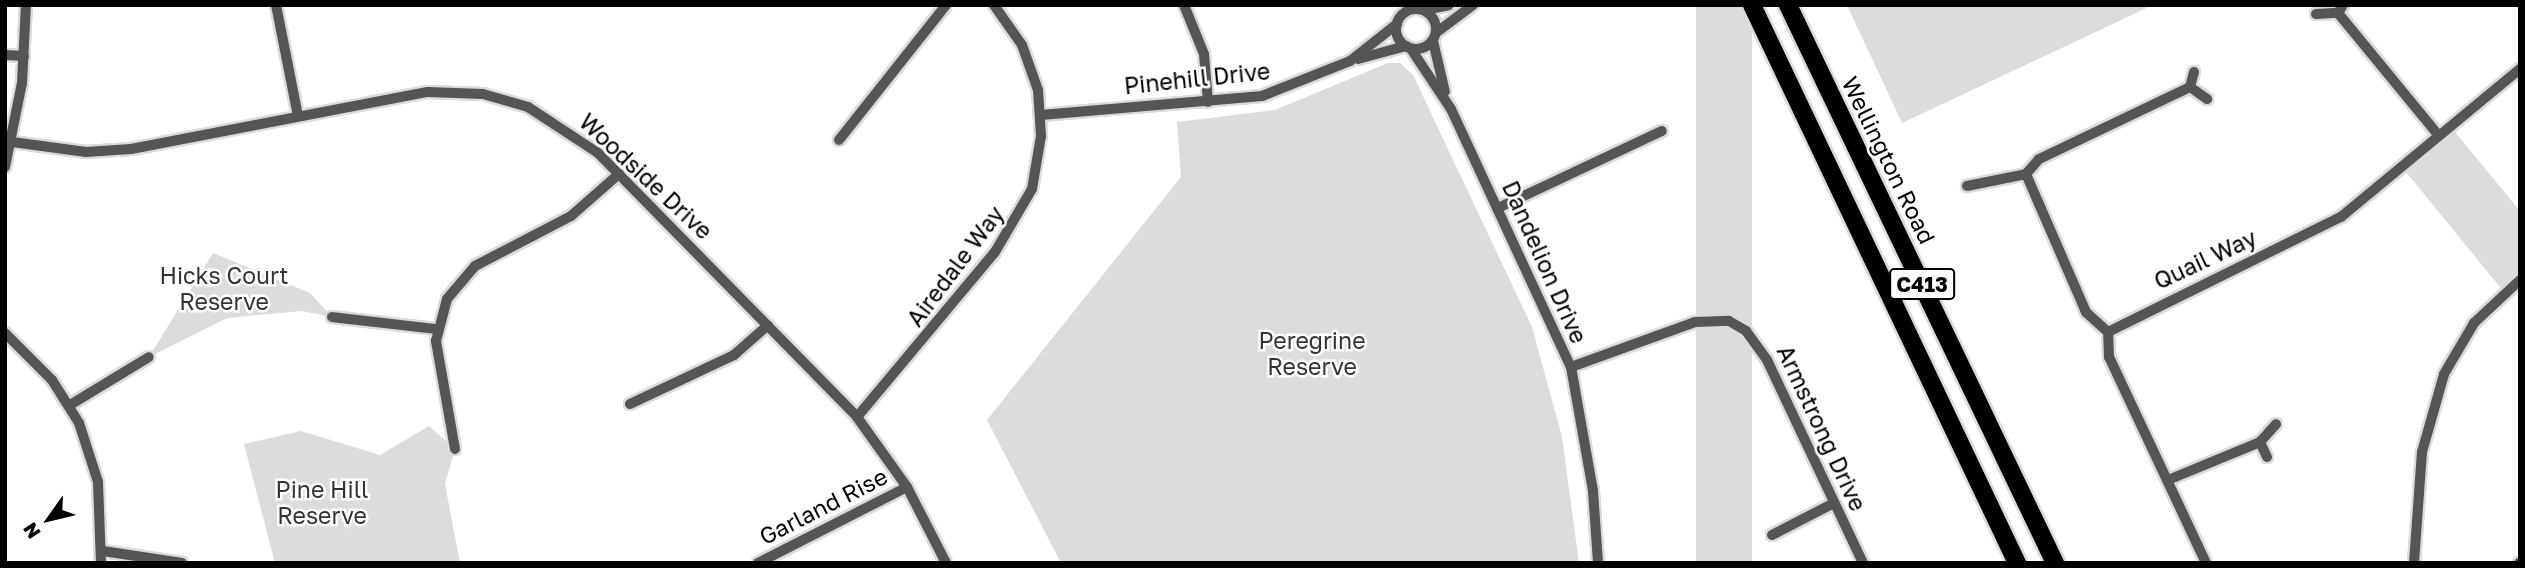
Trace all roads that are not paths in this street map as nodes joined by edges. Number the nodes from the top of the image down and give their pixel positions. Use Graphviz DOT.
graph roads {
  1 [pos="26,5"];
  2 [pos="276,5"];
  3 [pos="946,5"];
  4 [pos="994,5"];
  5 [pos="1184,5"];
  6 [pos="1394,5"];
  7 [pos="1449,5"];
  8 [pos="1473,5"];
  9 [pos="1752,5"];
  10 [pos="1788,5"];
  11 [pos="1419,8"];
  12 [pos="2340,9"];
  13 [pos="2316,14"];
  14 [pos="1397,21"];
  15 [pos="1435,36"];
  16 [pos="1409,47"];
  17 [pos="5,55"];
  18 [pos="24,56"];
  19 [pos="1350,61"];
  20 [pos="2520,69"];
  21 [pos="2194,72"];
  22 [pos="2190,87"];
  23 [pos="2207,99"];
  24 [pos="1208,102"];
  25 [pos="1451,109"];
  26 [pos="1041,115"];
  27 [pos="298,116"];
  28 [pos="1662,131"];
  29 [pos="2439,136"];
  30 [pos="839,140"];
  31 [pos="12,142"];
  32 [pos="5,167"];
  33 [pos="618,174"];
  34 [pos="2025,174"];
  35 [pos="1967,186"];
  36 [pos="1498,208"];
  37 [pos="2520,280"];
  38 [pos="332,317"];
  39 [pos="768,325"];
  40 [pos="436,329"];
  41 [pos="2108,332"];
  42 [pos="5,333"];
  43 [pos="149,357"];
  44 [pos="1571,367"];
  45 [pos="70,404"];
  46 [pos="630,404"];
  47 [pos="858,417"];
  48 [pos="2276,424"];
  49 [pos="2260,442"];
  50 [pos="455,449"];
  51 [pos="2267,457"];
  52 [pos="2168,480"];
  53 [pos="907,487"];
  54 [pos="1834,503"];
  55 [pos="1772,535"];
  56 [pos="103,551"];
  57 [pos="101,563"];
  58 [pos="182,563"];
  59 [pos="758,563"];
  60 [pos="946,563"];
  61 [pos="1598,563"];
  62 [pos="1863,563"];
  63 [pos="2017,563"];
  64 [pos="2055,563"];
  65 [pos="2206,563"];
  66 [pos="2414,563"];
  1 -- 18 [label="street"];
  2 -- 27 [label="street"];
  3 -- 30 [label="street"];
  4 -- 26 [label="street, Airedale Way"];
  5 -- 24 [label="street"];
  6 -- 14 [label="street"];
  7 -- 11 [label="street"];
  8 -- 15 [label="street"];
  9 -- 63 [label="main road, C413"];
  10 -- 64 [label="main road, Wellington Road / C413"];
  11 -- 14 [label="street, Pinehill Drive"];
  11 -- 15 [label="street, Dandelion Drive"];
  12 -- 13 [label="street"];
  12 -- 29 [label="street"];
  14 -- 16 [label="street, Dandelion Drive"];
  14 -- 19 [label="street, Pinehill Drive"];
  15 -- 16 [label="street, Pinehill Drive"];
  15 -- 25 [label="street, Dandelion Drive"];
  16 -- 19 [label="street, Pinehill Drive"];
  16 -- 25 [label="street, Dandelion Drive"];
  17 -- 18 [label="street"];
  18 -- 31 [label="street"];
  19 -- 24 [label="street, Pinehill Drive"];
  20 -- 29 [label="street, Quail Way"];
  21 -- 22 [label="street"];
  22 -- 23 [label="street"];
  22 -- 34 [label="street"];
  24 -- 26 [label="street, Pinehill Drive"];
  25 -- 36 [label="street, Dandelion Drive"];
  26 -- 47 [label="street, Airedale Way"];
  27 -- 31 [label="street, Woodside Drive"];
  27 -- 33 [label="street, Woodside Drive"];
  28 -- 36 [label="street"];
  29 -- 41 [label="street, Quail Way"];
  31 -- 32 [label="street"];
  33 -- 39 [label="street, Woodside Drive"];
  33 -- 40 [label="street"];
  34 -- 35 [label="street"];
  34 -- 41 [label="street"];
  36 -- 44 [label="street, Dandelion Drive"];
  37 -- 66 [label="street"];
  38 -- 40 [label="street"];
  39 -- 46 [label="street"];
  39 -- 47 [label="street, Woodside Drive"];
  40 -- 50 [label="street"];
  41 -- 52 [label="street"];
  42 -- 45 [label="street"];
  43 -- 45 [label="street"];
  44 -- 54 [label="street, Armstrong Drive"];
  44 -- 61 [label="street, Dandelion Drive"];
  45 -- 56 [label="street"];
  47 -- 53 [label="street, Woodside Drive"];
  48 -- 49 [label="street"];
  49 -- 51 [label="street"];
  49 -- 52 [label="street"];
  52 -- 65 [label="street"];
  53 -- 59 [label="street, Garland Rise"];
  53 -- 60 [label="street, Woodside Drive"];
  54 -- 55 [label="street"];
  54 -- 62 [label="street, Armstrong Drive"];
  56 -- 57 [label="street"];
  56 -- 58 [label="street"];
}
